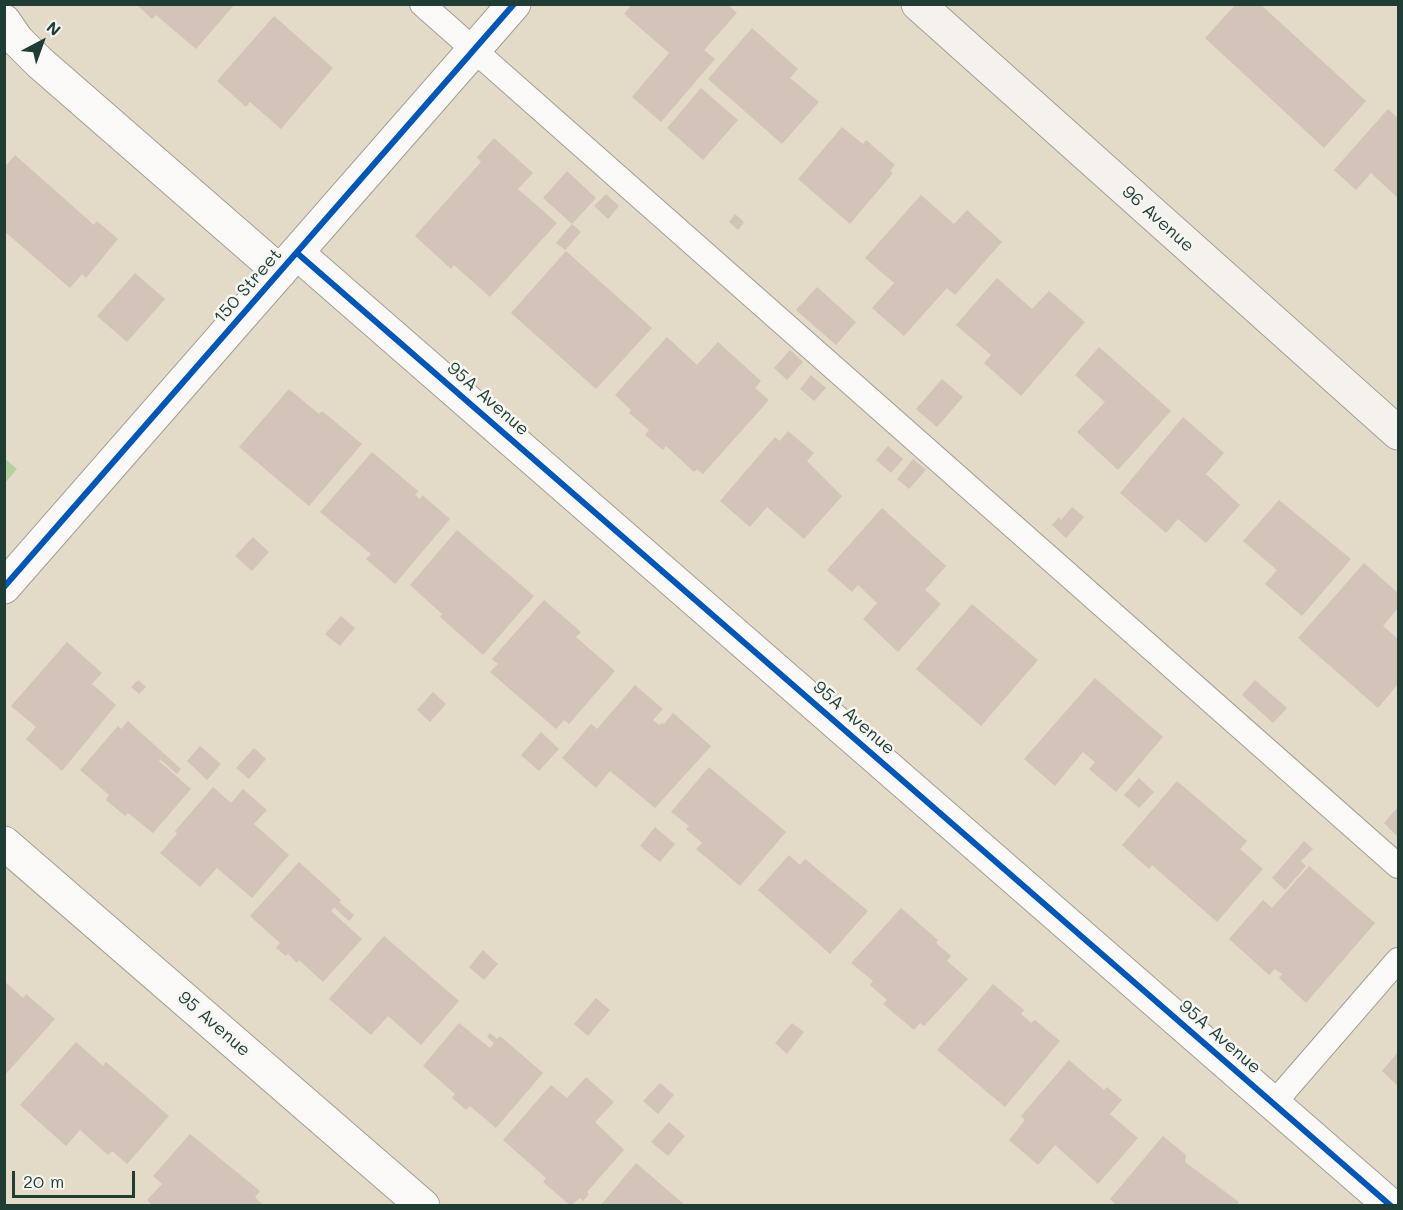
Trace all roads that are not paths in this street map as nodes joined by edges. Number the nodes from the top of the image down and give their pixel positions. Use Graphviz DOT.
graph roads {
  1 [pos="422,4"];
  2 [pos="514,4"];
  3 [pos="918,4"];
  4 [pos="4,21"];
  5 [pos="473,51"];
  6 [pos="289,262"];
  7 [pos="1398,433"];
  8 [pos="4,587"];
  9 [pos="4,843"];
  10 [pos="1398,866"];
  11 [pos="1398,960"];
  12 [pos="1274,1103"];
  13 [pos="423,1206"];
  14 [pos="1391,1206"];
  1 -- 5 [label="lane"];
  2 -- 5 [label="street, 150 Street"];
  3 -- 7 [label="main road, 96 Avenue"];
  4 -- 6 [label="street, 95A Avenue"];
  5 -- 6 [label="street, 150 Street"];
  5 -- 10 [label="lane"];
  6 -- 8 [label="street, 150 Street"];
  6 -- 12 [label="street, 95A Avenue"];
  9 -- 13 [label="street, 95 Avenue"];
  11 -- 12 [label="lane"];
  12 -- 14 [label="street, 95A Avenue"];
}
